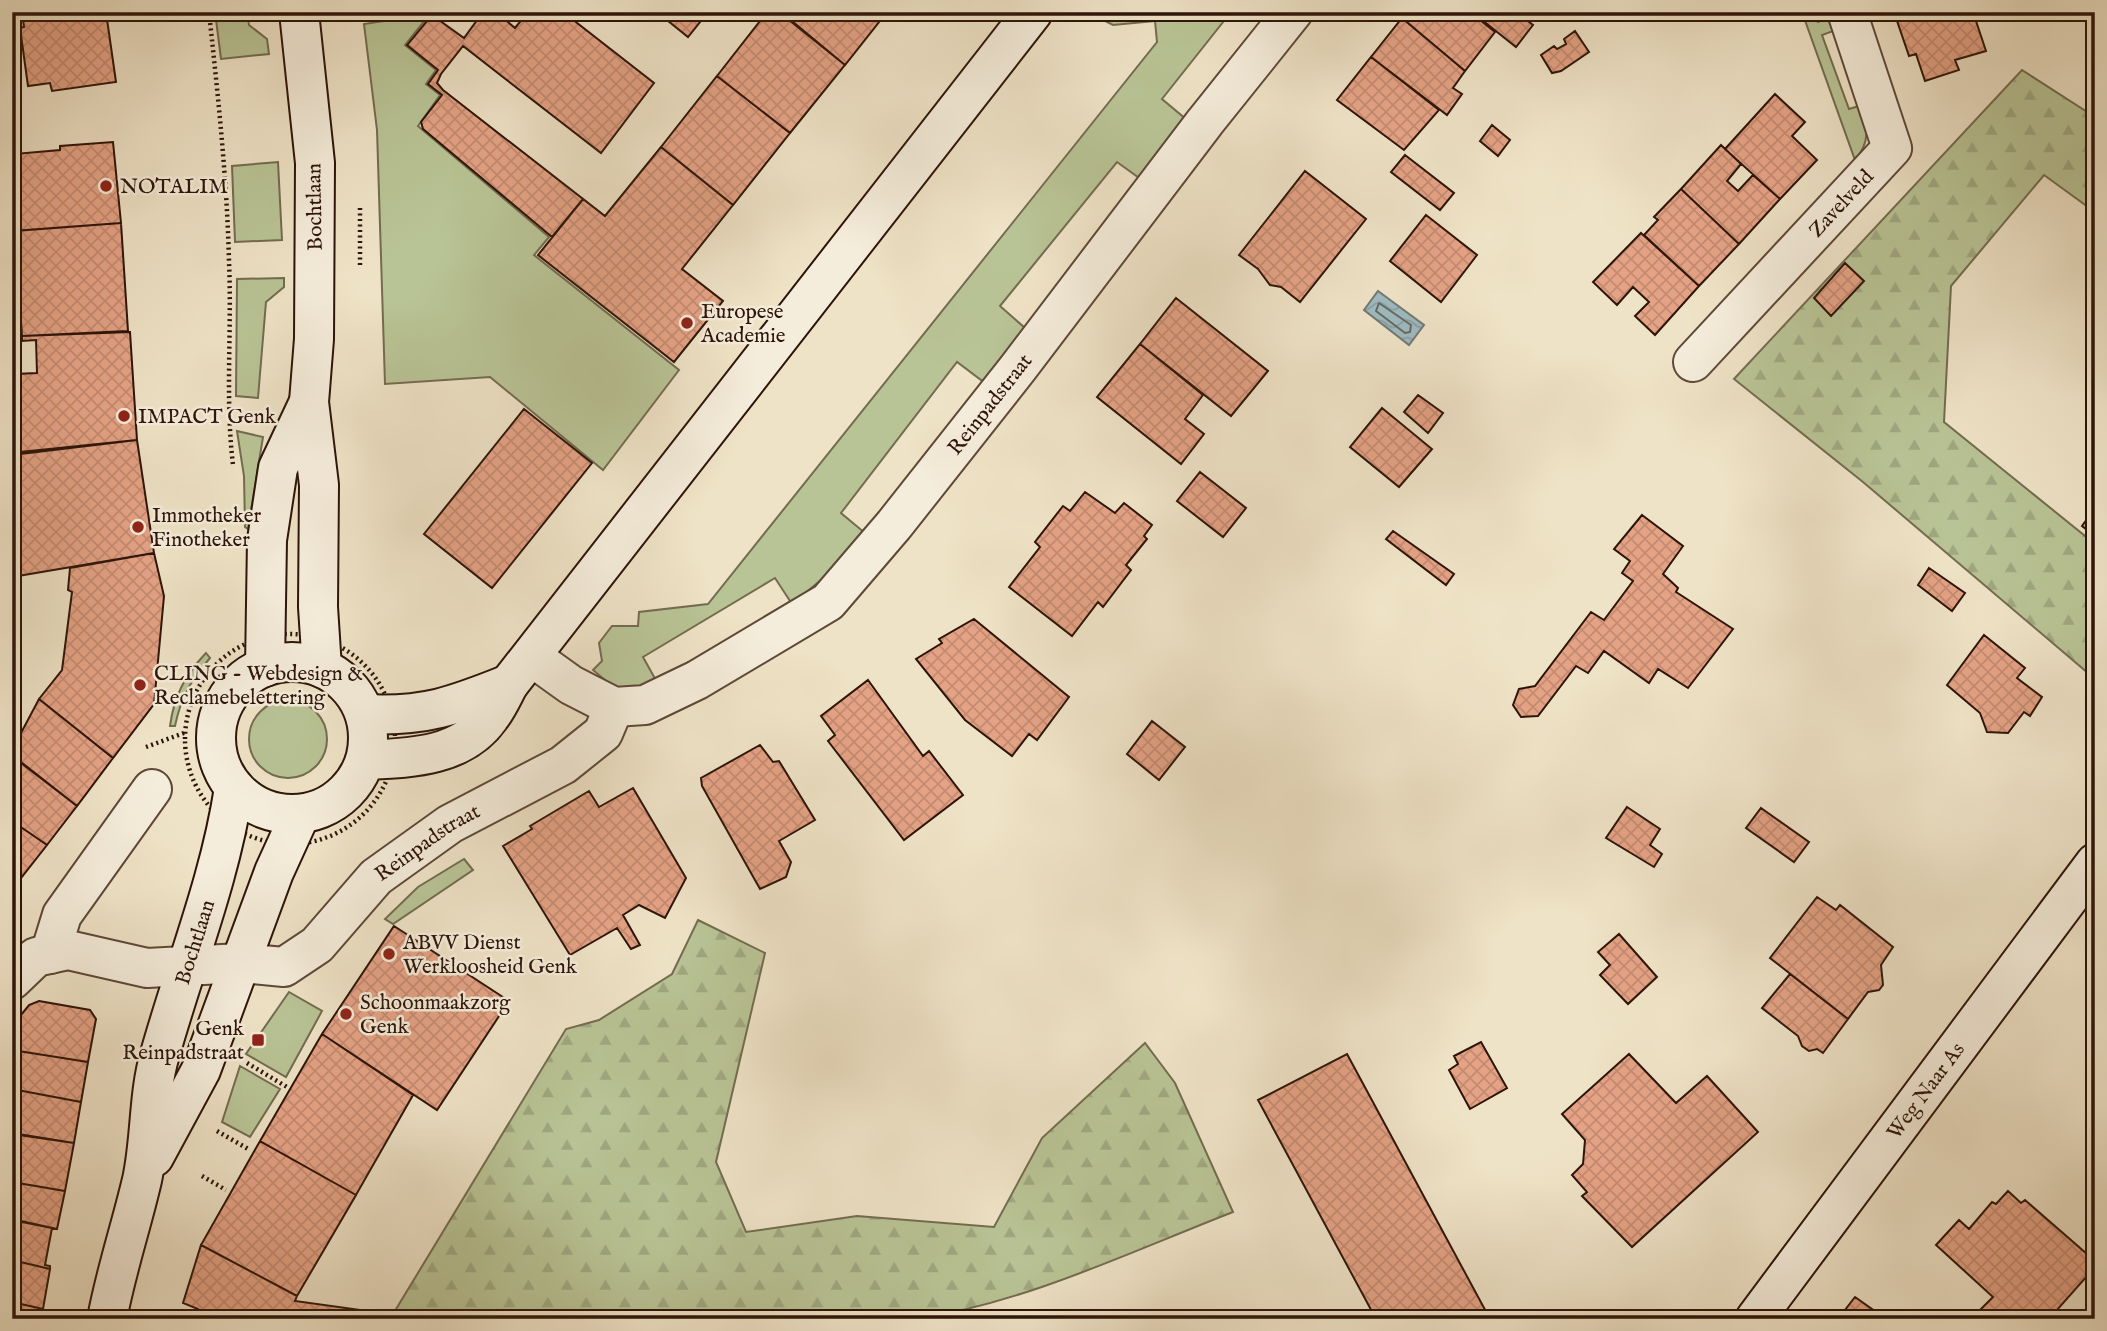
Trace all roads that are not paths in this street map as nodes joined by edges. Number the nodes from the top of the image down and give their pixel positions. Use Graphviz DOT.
graph roads {
  1 [pos="299,12"];
  2 [pos="1033,12"];
  3 [pos="1293,12"];
  4 [pos="1847,12"];
  5 [pos="1693,362"];
  6 [pos="309,402"];
  7 [pos="265,667"];
  8 [pos="322,668"];
  9 [pos="520,671"];
  10 [pos="614,707"];
  11 [pos="365,714"];
  12 [pos="366,760"];
  13 [pos="152,789"];
  14 [pos="234,789"];
  15 [pos="312,826"];
  16 [pos="2095,863"];
  17 [pos="50,954"];
  18 [pos="241,963"];
  19 [pos="187,967"];
  20 [pos="12,980"];
  21 [pos="142,1178"];
  22 [pos="107,1319"];
  23 [pos="1755,1319"];
  1 -- 6 [label="street, Bochtlaan"];
  2 -- 9 [label="street"];
  3 -- 10 [label="street, Reinpadstraat"];
  4 -- 5 [label="street, Zavelveld"];
  6 -- 7 [label="street, Bochtlaan"];
  6 -- 8 [label="street, Bochtlaan"];
  7 -- 8 [label="street"];
  7 -- 14 [label="street"];
  8 -- 11 [label="street"];
  9 -- 10 [label="street"];
  9 -- 11 [label="street"];
  9 -- 12 [label="street"];
  10 -- 18 [label="street, Reinpadstraat"];
  11 -- 12 [label="street"];
  12 -- 15 [label="street"];
  13 -- 17 [label="street"];
  14 -- 15 [label="street"];
  14 -- 19 [label="street, Bochtlaan"];
  15 -- 18 [label="street, Bochtlaan"];
  16 -- 23 [label="street, Weg Naar As"];
  17 -- 19 [label="street, Reinpadstraat"];
  17 -- 20 [label="street"];
  18 -- 19 [label="street, Reinpadstraat"];
  18 -- 21 [label="street, Bochtlaan"];
  19 -- 21 [label="street, Bochtlaan"];
  21 -- 22 [label="street, Bochtlaan"];
}
